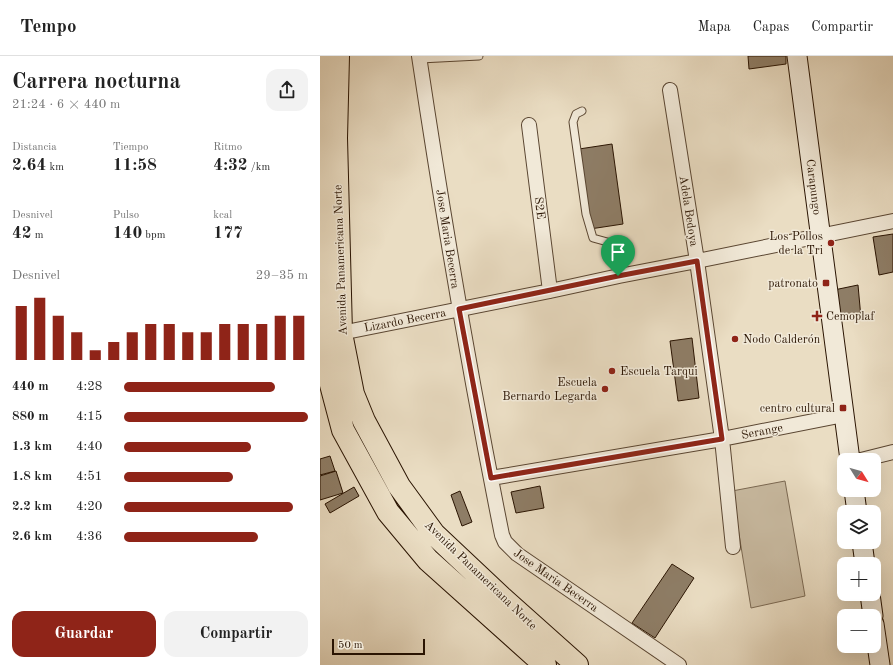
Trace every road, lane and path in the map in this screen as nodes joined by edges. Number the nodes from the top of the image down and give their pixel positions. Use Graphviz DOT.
graph roads {
  1 [pos="321,56"];
  2 [pos="338,56"];
  3 [pos="479,56"];
  4 [pos="797,56"];
  5 [pos="420,58"];
  6 [pos="670,90"];
  7 [pos="582,111"];
  8 [pos="529,125"];
  9 [pos="893,221"];
  10 [pos="820,236"];
  11 [pos="697,261"];
  12 [pos="618,276"];
  13 [pos="550,291"];
  14 [pos="459,309"];
  15 [pos="326,350"];
  16 [pos="844,415"];
  17 [pos="722,439"];
  18 [pos="893,452"];
  19 [pos="849,453"];
  20 [pos="881,455"];
  21 [pos="491,478"];
  22 [pos="733,547"];
  23 [pos="878,653"];
  24 [pos="545,665"];
  25 [pos="577,665"];
  26 [pos="679,665"];
  27 [pos="880,665"];
  1 -- 15 [label="highway, Avenida Panamericana Norte"];
  2 -- 15 [label="highway, Avenida Panamericana Norte"];
  3 -- 5 [label="lane"];
  4 -- 10 [label="street, Carapungo"];
  5 -- 14 [label="street, Jose Maria Becerra"];
  6 -- 11 [label="street, Adela Bedoya"];
  7 -- 12 [label="lane"];
  8 -- 13 [label="street, S2E"];
  9 -- 10 [label="street, Lizardo Becerra"];
  10 -- 11 [label="street, Lizardo Becerra"];
  10 -- 16 [label="street, Carapungo"];
  11 -- 12 [label="street, Lizardo Becerra"];
  11 -- 17 [label="street, Adela Bedoya"];
  12 -- 13 [label="street, Lizardo Becerra"];
  13 -- 14 [label="street, Lizardo Becerra"];
  14 -- 15 [label="street, Lizardo Becerra"];
  14 -- 21 [label="street, Jose Maria Becerra"];
  15 -- 24 [label="highway, Avenida Panamericana Norte"];
  15 -- 25 [label="highway, Avenida Panamericana Norte"];
  16 -- 17 [label="street, Serange"];
  16 -- 19 [label="street, Carapungo"];
  17 -- 21 [label="street, Serange"];
  17 -- 22 [label="street, Adela Bedoya"];
  18 -- 20 [label="street"];
  21 -- 26 [label="street, Jose Maria Becerra"];
  23 -- 27 [label="street"];
}
